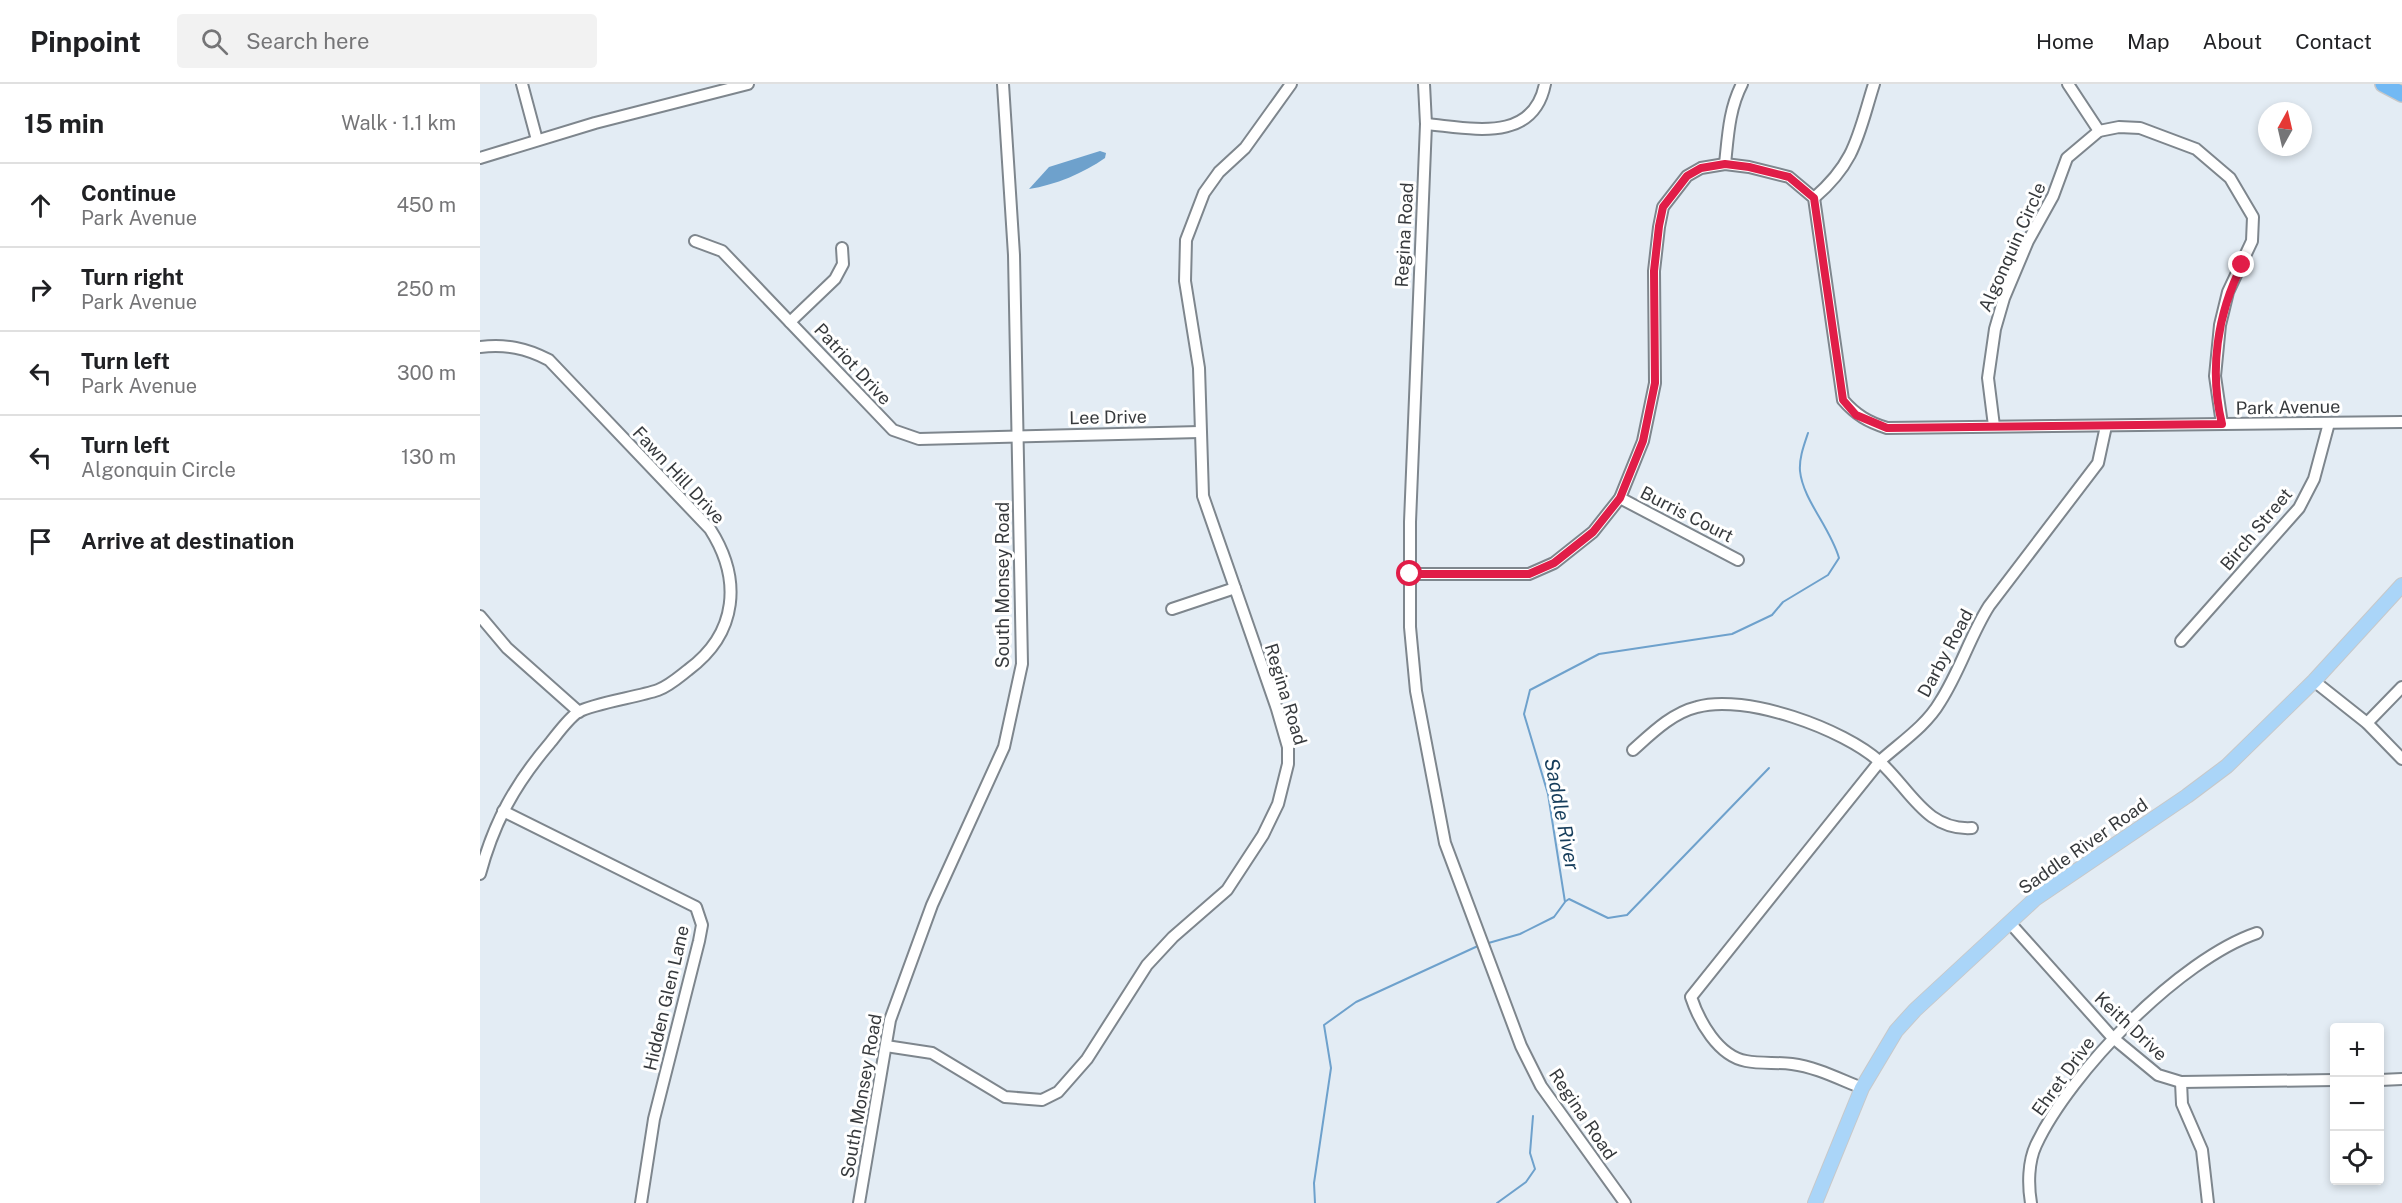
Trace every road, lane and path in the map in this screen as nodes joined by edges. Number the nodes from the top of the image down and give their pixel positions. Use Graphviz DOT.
graph roads {
  1 [pos="522,84"];
  2 [pos="748,84"];
  3 [pos="1003,84"];
  4 [pos="1291,84"];
  5 [pos="1424,84"];
  6 [pos="1545,84"];
  7 [pos="1742,84"];
  8 [pos="1874,84"];
  9 [pos="2068,84"];
  10 [pos="2383,84"];
  11 [pos="2402,94"];
  12 [pos="1426,124"];
  13 [pos="2099,131"];
  14 [pos="537,140"];
  15 [pos="480,158"];
  16 [pos="1725,164"];
  17 [pos="1814,198"];
  18 [pos="695,241"];
  19 [pos="842,248"];
  20 [pos="790,322"];
  21 [pos="480,347"];
  22 [pos="2402,422"];
  23 [pos="2329,423"];
  24 [pos="2222,424"];
  25 [pos="1994,426"];
  26 [pos="2106,426"];
  27 [pos="1200,432"];
  28 [pos="1017,436"];
  29 [pos="1620,498"];
  30 [pos="1738,560"];
  31 [pos="1410,574"];
  32 [pos="2402,585"];
  33 [pos="1235,588"];
  34 [pos="1172,609"];
  35 [pos="480,616"];
  36 [pos="2181,641"];
  37 [pos="2314,681"];
  38 [pos="2402,687"];
  39 [pos="579,712"];
  40 [pos="2367,723"];
  41 [pos="1633,750"];
  42 [pos="2402,759"];
  43 [pos="1880,761"];
  44 [pos="503,811"];
  45 [pos="1972,828"];
  46 [pos="480,874"];
  47 [pos="2010,923"];
  48 [pos="2257,933"];
  49 [pos="2112,1036"];
  50 [pos="886,1046"];
  51 [pos="2402,1079"];
  52 [pos="2330,1080"];
  53 [pos="2384,1080"];
  54 [pos="2181,1082"];
  55 [pos="1862,1088"];
  56 [pos="640,1203"];
  57 [pos="859,1203"];
  58 [pos="1625,1203"];
  59 [pos="1815,1203"];
  60 [pos="2031,1203"];
  61 [pos="2208,1203"];
  1 -- 14 [label="street"];
  2 -- 14 [label="street"];
  3 -- 28 [label="street, South Monsey Road"];
  4 -- 27 [label="street, Regina Road"];
  5 -- 12 [label="street, Regina Road"];
  6 -- 12 [label="street"];
  7 -- 16 [label="street"];
  8 -- 17 [label="street"];
  9 -- 13 [label="street"];
  10 -- 11 [label="highway"];
  12 -- 31 [label="street, Regina Road"];
  13 -- 24 [label="street"];
  13 -- 25 [label="street, Algonquin Circle"];
  14 -- 15 [label="street"];
  16 -- 17 [label="street"];
  16 -- 29 [label="street"];
  17 -- 25 [label="street, Park Avenue"];
  18 -- 20 [label="street, Patriot Drive"];
  19 -- 20 [label="street"];
  20 -- 28 [label="street, Patriot Drive"];
  21 -- 39 [label="street, Fawn Hill Drive"];
  22 -- 23 [label="street, Park Avenue"];
  23 -- 24 [label="street, Park Avenue"];
  23 -- 36 [label="street, Birch Street"];
  24 -- 26 [label="street, Park Avenue"];
  25 -- 26 [label="street, Park Avenue"];
  26 -- 43 [label="street, Darby Road"];
  27 -- 28 [label="street, Lee Drive"];
  27 -- 33 [label="street, Regina Road"];
  28 -- 50 [label="street, South Monsey Road"];
  29 -- 30 [label="street, Burris Court"];
  29 -- 31 [label="street"];
  31 -- 58 [label="street, Regina Road"];
  32 -- 37 [label="main road, Saddle River Road"];
  33 -- 34 [label="street"];
  33 -- 50 [label="street, Regina Road"];
  35 -- 39 [label="street"];
  37 -- 40 [label="street"];
  37 -- 47 [label="main road, Saddle River Road"];
  38 -- 40 [label="street"];
  39 -- 44 [label="street"];
  40 -- 42 [label="street"];
  41 -- 43 [label="street"];
  43 -- 45 [label="street"];
  43 -- 55 [label="street, Darby Road"];
  44 -- 46 [label="street"];
  44 -- 56 [label="street, Hidden Glen Lane"];
  47 -- 49 [label="street, Keith Drive"];
  47 -- 55 [label="main road, Saddle River Road"];
  48 -- 49 [label="street, Ehret Drive"];
  49 -- 54 [label="street, Keith Drive"];
  49 -- 60 [label="street, Ehret Drive"];
  50 -- 57 [label="street, South Monsey Road"];
  51 -- 53 [label="street"];
  52 -- 54 [label="street, Keith Drive"];
  54 -- 61 [label="street"];
  55 -- 59 [label="main road, Saddle River Road"];
}
